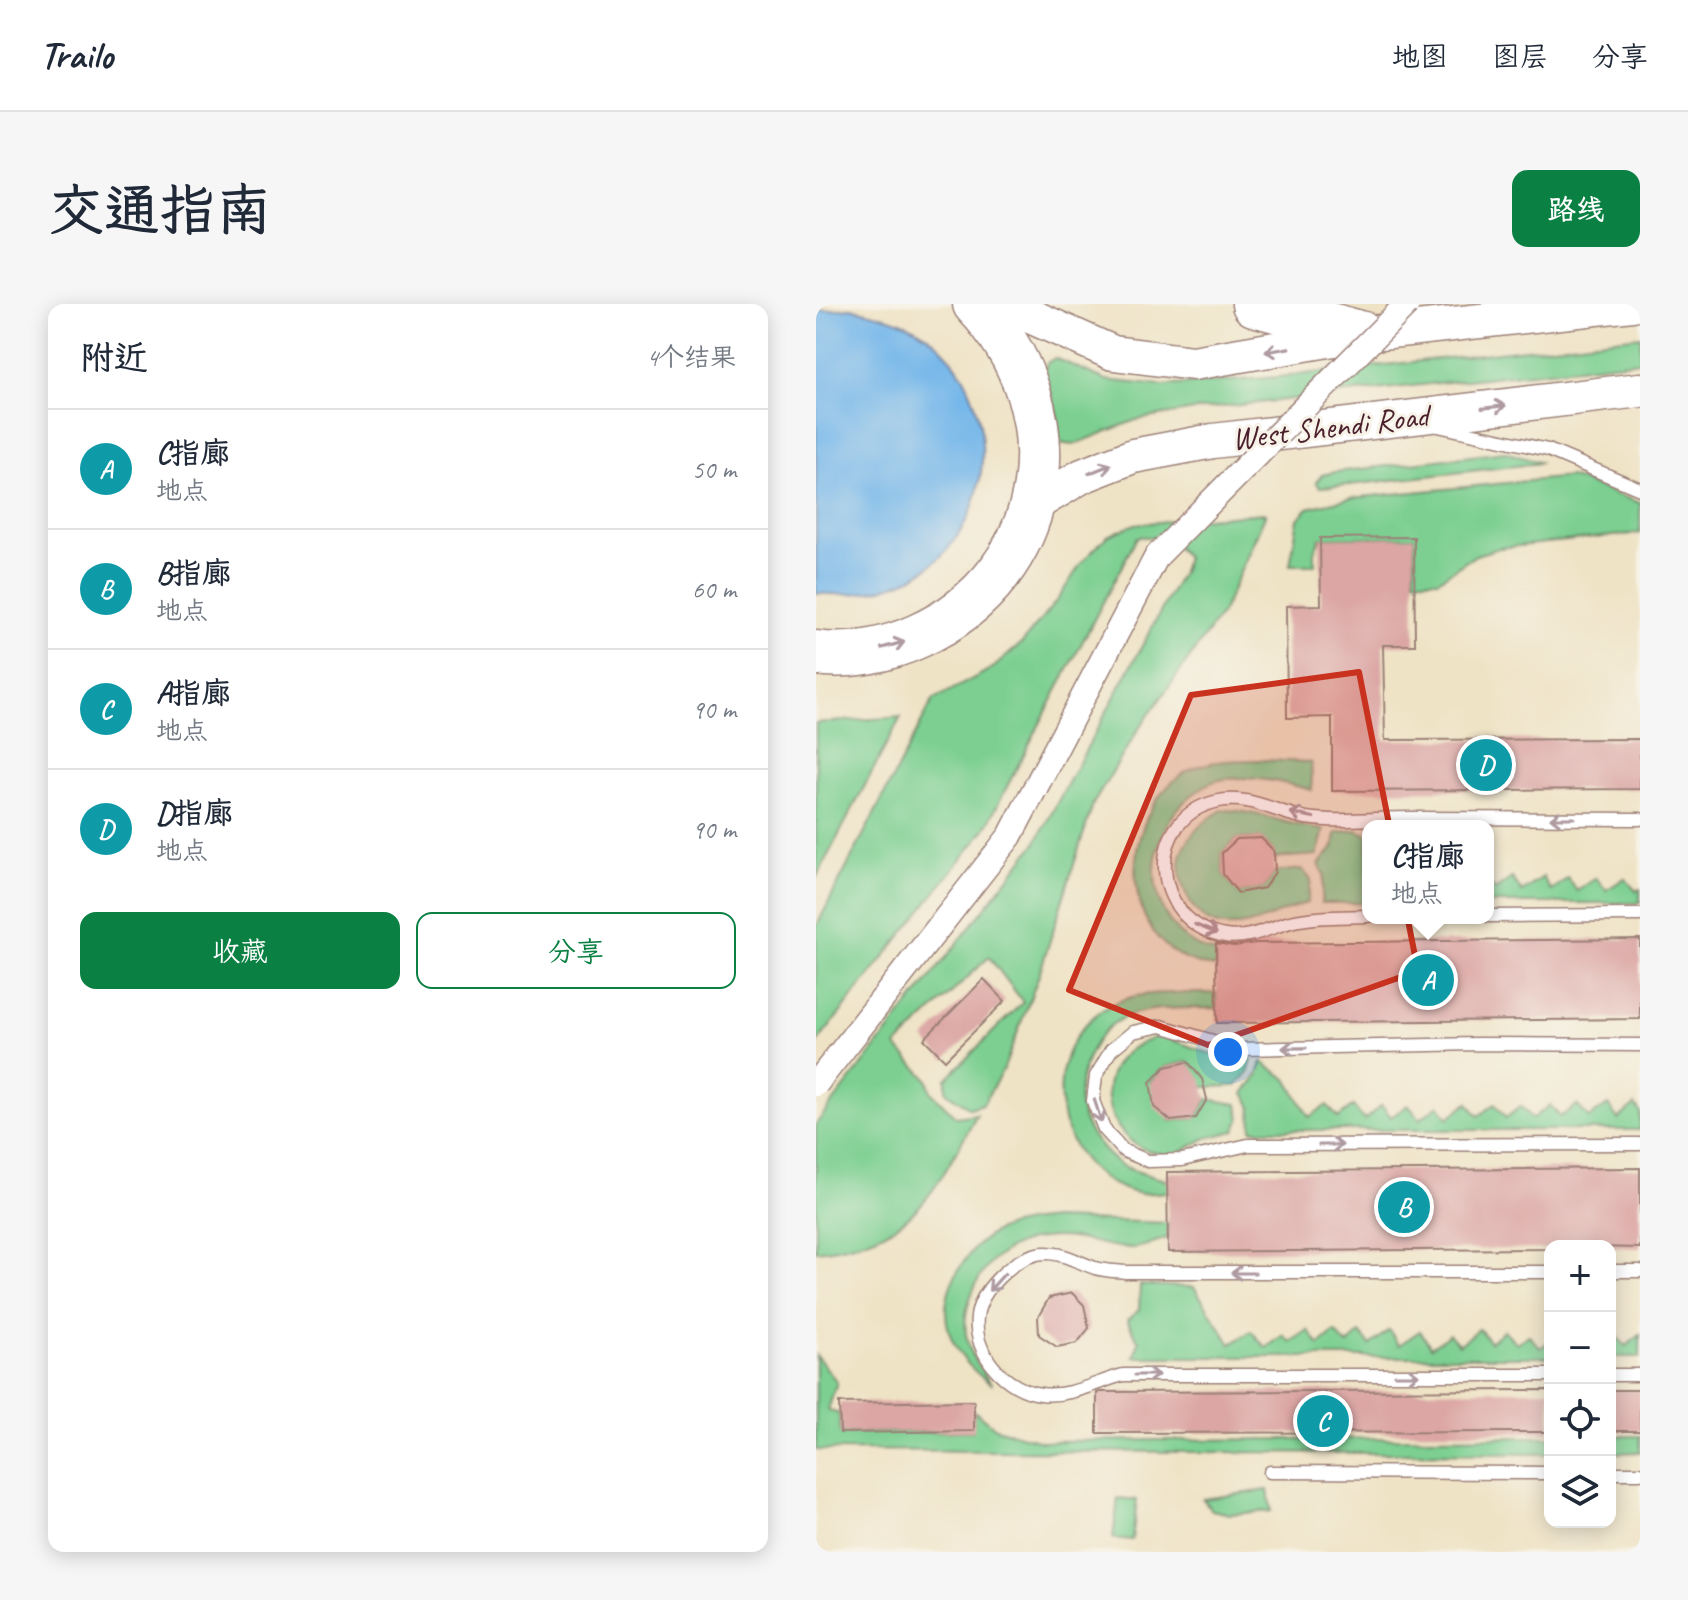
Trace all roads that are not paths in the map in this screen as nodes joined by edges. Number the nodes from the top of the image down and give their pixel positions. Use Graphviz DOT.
graph roads {
  1 [pos="975,304"];
  2 [pos="986,304"];
  3 [pos="1254,304"];
  4 [pos="1407,304"];
  5 [pos="1632,304"];
  6 [pos="1363,334"];
  7 [pos="1640,390"];
  8 [pos="1404,418"];
  9 [pos="1640,489"];
  10 [pos="1032,506"];
  11 [pos="816,653"];
  12 [pos="1640,819"];
  13 [pos="1640,915"];
  14 [pos="1362,916"];
  15 [pos="1494,916"];
  16 [pos="1640,1045"];
  17 [pos="816,1084"];
  18 [pos="1640,1144"];
  19 [pos="1616,1271"];
  20 [pos="1640,1271"];
  21 [pos="1544,1272"];
  22 [pos="1544,1375"];
  23 [pos="1616,1375"];
  24 [pos="1640,1375"];
  25 [pos="1270,1472"];
  26 [pos="1544,1473"];
  27 [pos="1616,1473"];
  28 [pos="1640,1473"];
  1 -- 10 [label="highway"];
  6 -- 2 [label="street, one-way"];
  3 -- 6 [label="highway"];
  4 -- 17 [label="street, bridge"];
  5 -- 6 [label="street"];
  8 -- 7 [label="street, West Shendi Road, one-way"];
  8 -- 9 [label="lane"];
  10 -- 8 [label="street, West Shendi Road, one-way"];
  11 -- 10 [label="highway, one-way"];
  12 -- 14 [label="lane, one-way"];
  13 -- 15 [label="lane"];
  16 -- 18 [label="lane, one-way"];
  19 -- 20 [label="lane"];
  21 -- 22 [label="lane, one-way"];
  23 -- 24 [label="lane"];
  25 -- 26 [label="lane"];
  27 -- 28 [label="lane"];
}
